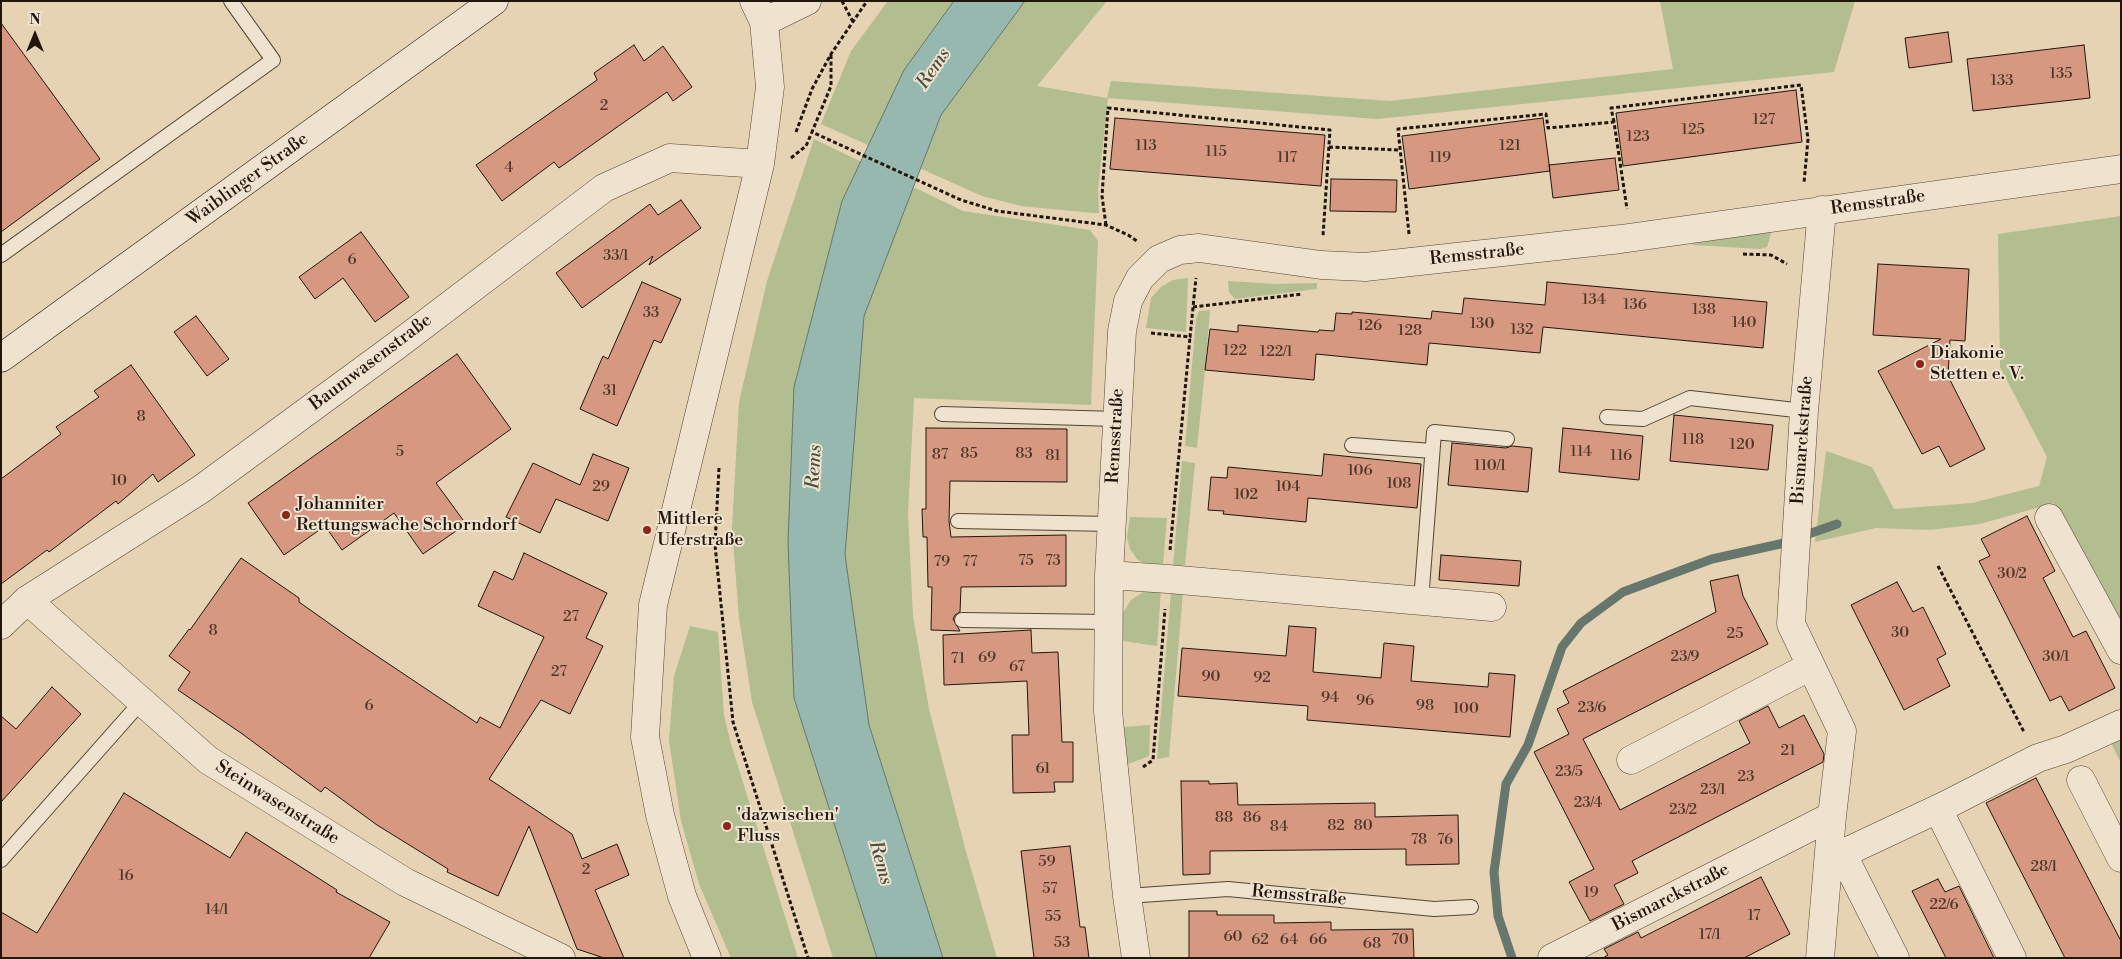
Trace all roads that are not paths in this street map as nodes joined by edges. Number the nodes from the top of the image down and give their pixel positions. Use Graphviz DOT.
graph roads {
  1 [pos="231,1"];
  2 [pos="494,1"];
  3 [pos="807,1"];
  4 [pos="759,11"];
  5 [pos="760,164"];
  6 [pos="2121,169"];
  7 [pos="1812,212"];
  8 [pos="1,255"];
  9 [pos="1,358"];
  10 [pos="1804,411"];
  11 [pos="942,414"];
  12 [pos="1607,416"];
  13 [pos="1117,419"];
  14 [pos="1507,438"];
  15 [pos="1352,445"];
  16 [pos="1432,451"];
  17 [pos="2049,518"];
  18 [pos="958,521"];
  19 [pos="1111,524"];
  20 [pos="1109,576"];
  21 [pos="27,600"];
  22 [pos="1421,601"];
  23 [pos="1492,607"];
  24 [pos="962,620"];
  25 [pos="1108,622"];
  26 [pos="1,625"];
  27 [pos="2121,650"];
  28 [pos="1811,666"];
  29 [pos="141,702"];
  30 [pos="2121,724"];
  31 [pos="1631,760"];
  32 [pos="2080,780"];
  33 [pos="1938,809"];
  34 [pos="1832,816"];
  35 [pos="1835,857"];
  36 [pos="2121,858"];
  37 [pos="1,860"];
  38 [pos="1127,896"];
  39 [pos="1471,907"];
  40 [pos="561,958"];
  41 [pos="707,958"];
  42 [pos="1136,958"];
  43 [pos="1552,958"];
  44 [pos="1820,958"];
  45 [pos="1895,958"];
  46 [pos="2012,958"];
  1 -- 8 [label="lane"];
  2 -- 9 [label="street, Waiblinger Straße"];
  3 -- 4 [label="street"];
  4 -- 5 [label="street"];
  5 -- 21 [label="street, Baumwasenstraße"];
  5 -- 41 [label="street"];
  6 -- 7 [label="street, Remsstraße"];
  7 -- 10 [label="street, Bismarckstraße"];
  7 -- 13 [label="street, Remsstraße"];
  10 -- 12 [label="lane"];
  10 -- 28 [label="street, Bismarckstraße"];
  11 -- 13 [label="lane"];
  13 -- 19 [label="street, Remsstraße"];
  14 -- 16 [label="lane"];
  15 -- 16 [label="lane"];
  16 -- 22 [label="lane"];
  17 -- 27 [label="street"];
  18 -- 19 [label="lane"];
  19 -- 20 [label="street, Remsstraße"];
  20 -- 22 [label="street"];
  20 -- 25 [label="street, Remsstraße"];
  21 -- 26 [label="street, Baumwasenstraße"];
  21 -- 29 [label="street, Steinwasenstraße"];
  22 -- 23 [label="street"];
  24 -- 25 [label="lane"];
  25 -- 38 [label="street, Remsstraße"];
  28 -- 31 [label="street"];
  28 -- 34 [label="street, Bismarckstraße"];
  29 -- 37 [label="lane"];
  29 -- 40 [label="street, Steinwasenstraße"];
  30 -- 33 [label="street"];
  32 -- 36 [label="street"];
  33 -- 35 [label="street"];
  33 -- 46 [label="street"];
  34 -- 35 [label="street, Bismarckstraße"];
  34 -- 43 [label="street, Bismarckstraße"];
  35 -- 44 [label="street, Bismarckstraße"];
  35 -- 45 [label="street"];
  38 -- 39 [label="lane, Remsstraße"];
  38 -- 42 [label="street, Remsstraße"];
}
